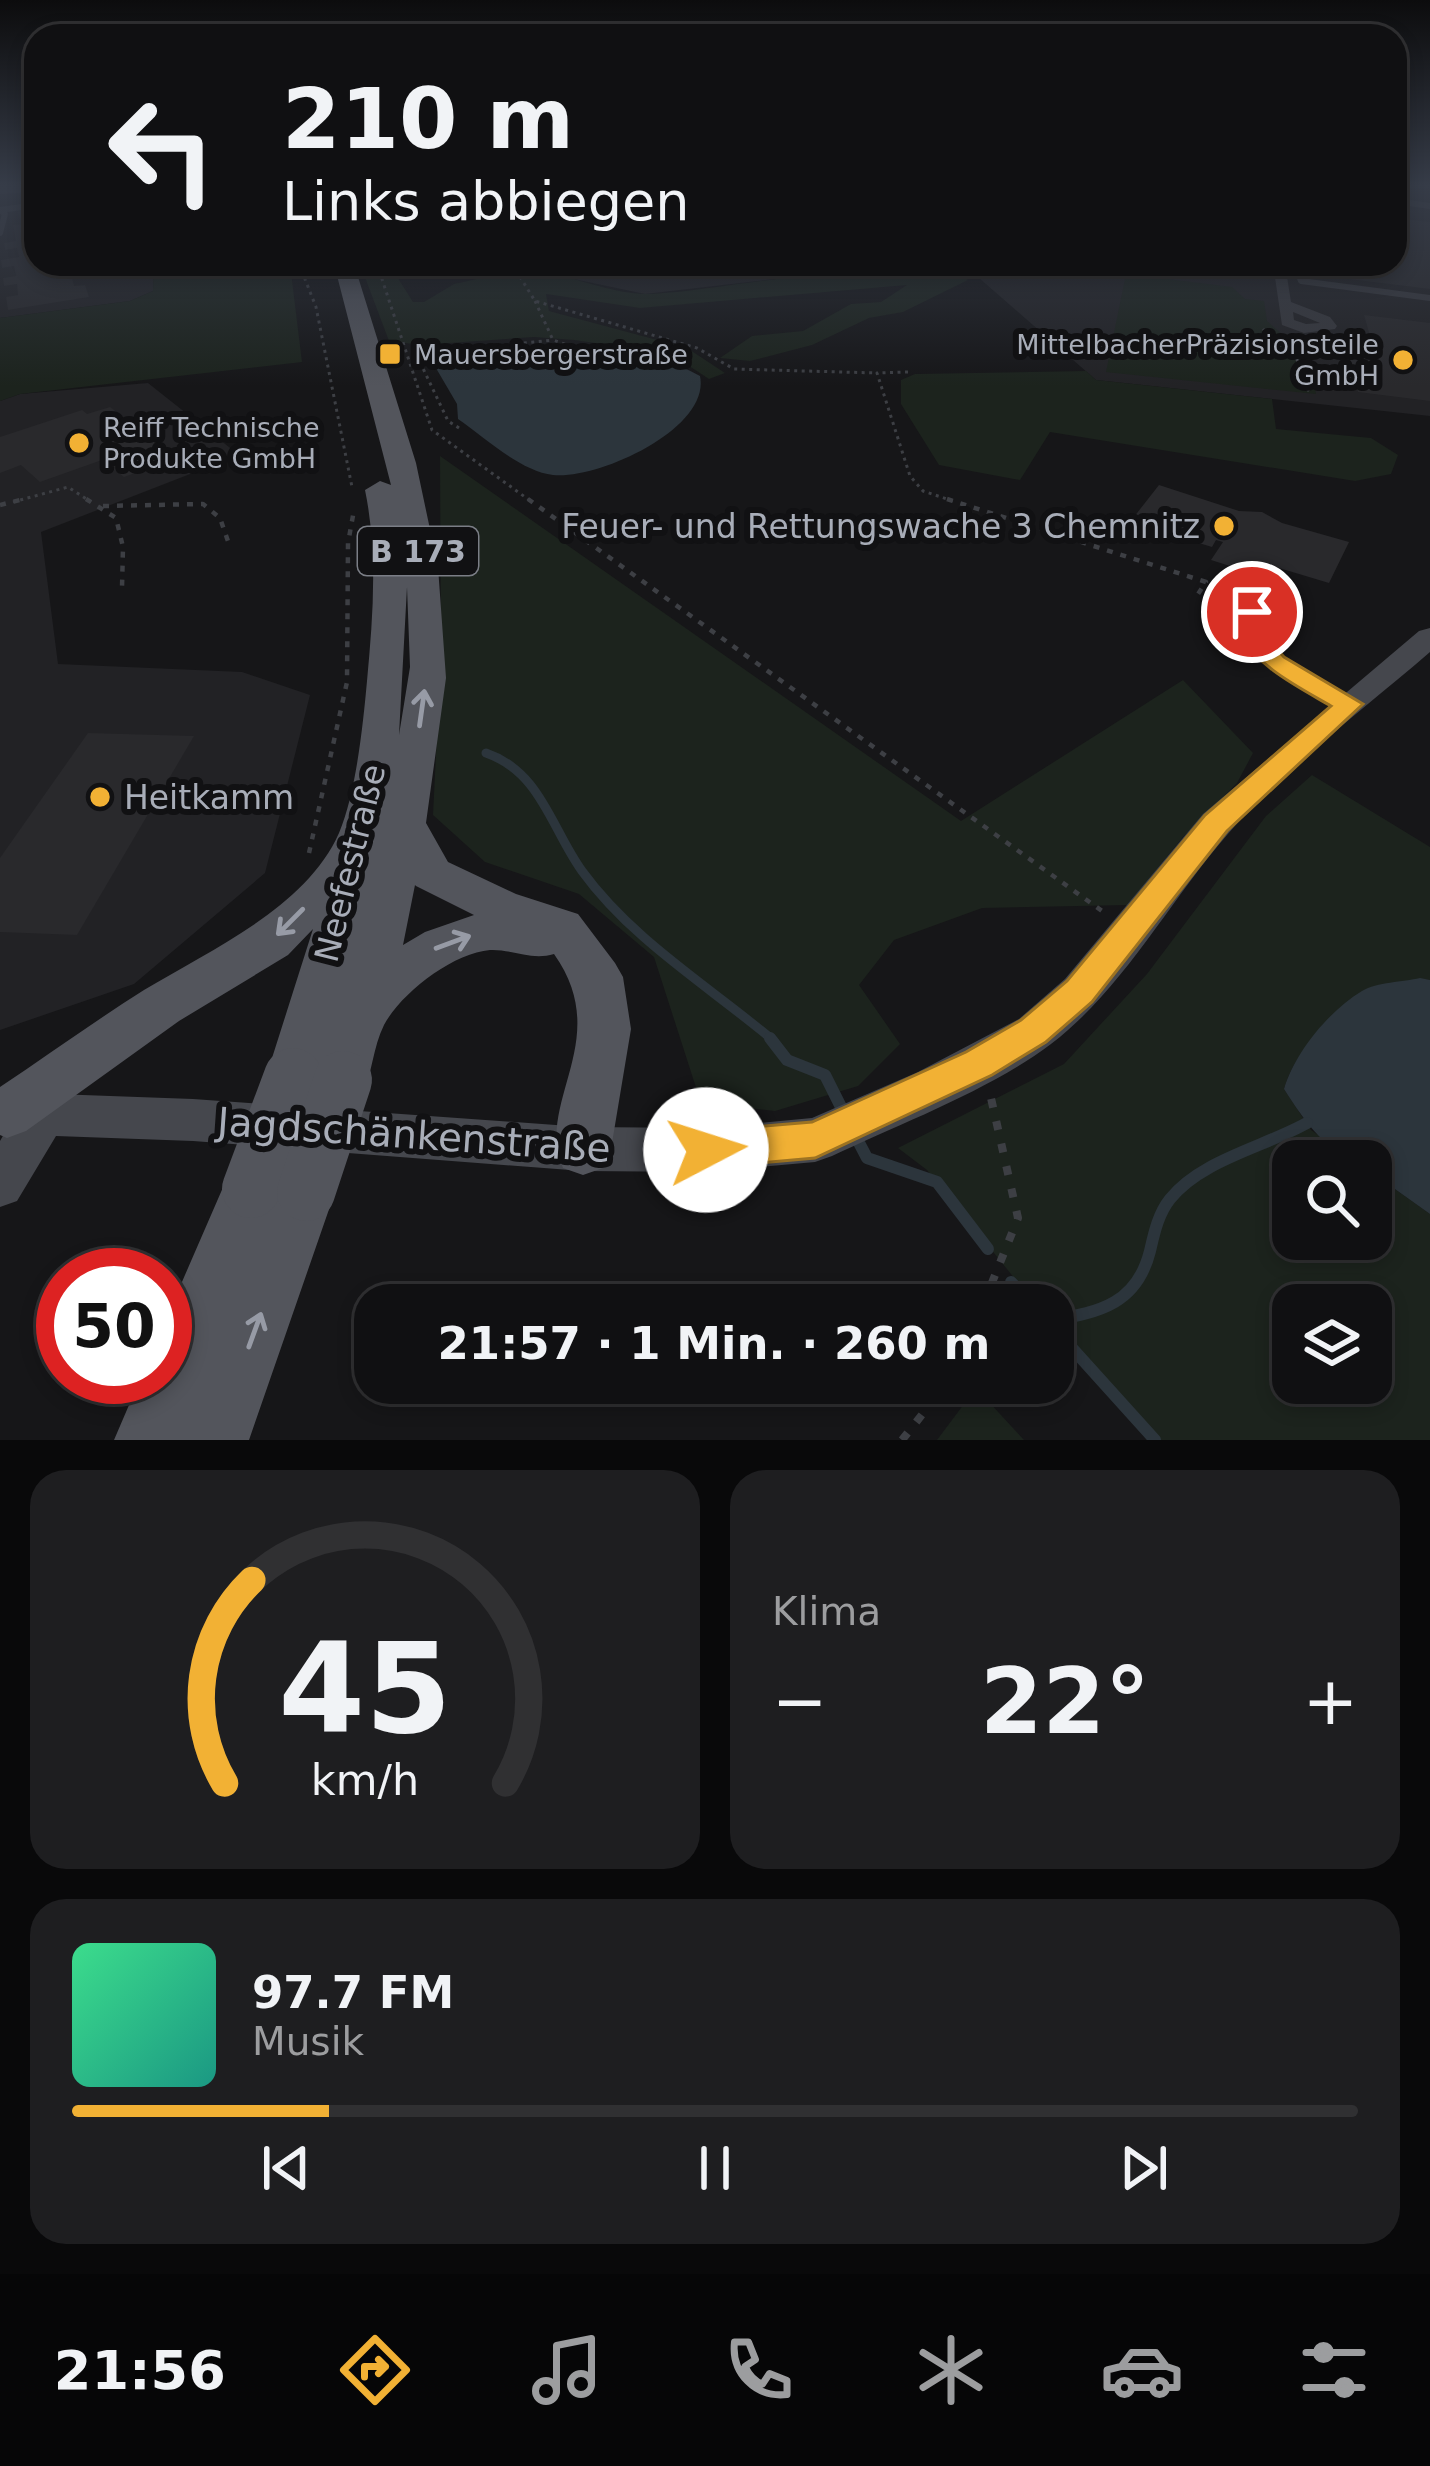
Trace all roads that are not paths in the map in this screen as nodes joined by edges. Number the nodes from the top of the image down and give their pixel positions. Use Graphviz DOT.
graph roads {
  1 [pos="323,276"];
  2 [pos="347,276"];
  3 [pos="1281,276"];
  4 [pos="1298,276"];
  5 [pos="1430,298"];
  6 [pos="1287,305"];
  7 [pos="356,399"];
  8 [pos="374,466"];
  9 [pos="1252,609"];
  10 [pos="1430,637"];
  11 [pos="1349,704"];
  12 [pos="384,828"];
  13 [pos="598,977"];
  14 [pos="363,1013"];
  15 [pos="318,1079"];
  16 [pos="17,1114"];
  17 [pos="583,1148"];
  18 [pos="0,1184"];
  19 [pos="278,1191"];
  20 [pos="148,1440"];
  21 [pos="215,1440"];
  1 -- 7 [label="main road"];
  12 -- 2 [label="main road, Neefestraße / B 173, one-way"];
  3 -- 6 [label="street"];
  4 -- 5 [label="lane"];
  8 -- 12 [label="main road, Neefestraße / B 173"];
  9 -- 11 [label="lane"];
  10 -- 11 [label="main road, Jagdschänkenstraße"];
  11 -- 17 [label="main road, Jagdschänkenstraße"];
  12 -- 13 [label="main road"];
  12 -- 14 [label="main road, Neefestraße / B 173"];
  12 -- 15 [label="main road, Neefestraße / B 173"];
  12 -- 16 [label="main road, one-way"];
  14 -- 13 [label="main road, one-way"];
  13 -- 17 [label="main road"];
  14 -- 15 [label="main road, Neefestraße / B 173"];
  15 -- 19 [label="main road, Neefestraße / B 173, bridge"];
  16 -- 17 [label="main road, Jagdschänkenstraße"];
  16 -- 18 [label="main road"];
  19 -- 20 [label="main road, Neefestraße / B 173"];
  21 -- 19 [label="main road, Neefestraße / B 173, one-way"];
}
